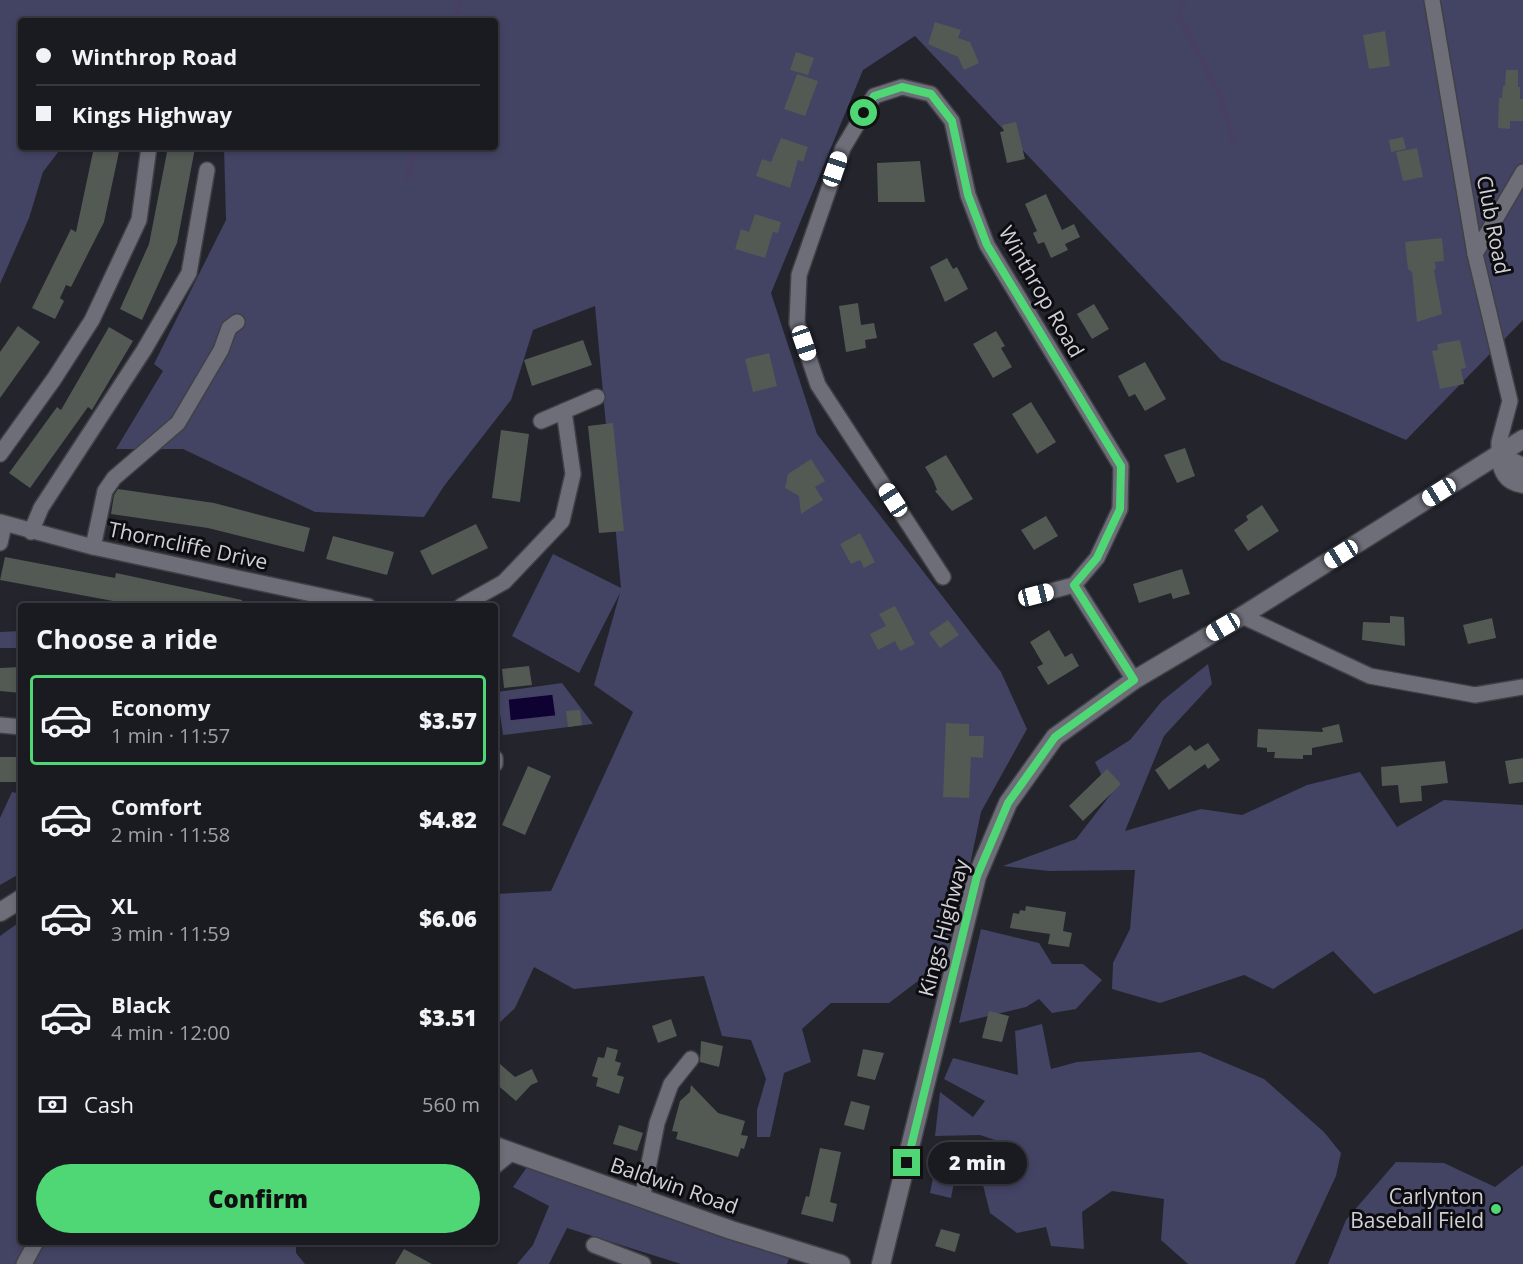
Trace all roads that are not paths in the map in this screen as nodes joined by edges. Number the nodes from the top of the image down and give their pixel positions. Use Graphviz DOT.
graph roads {
  1 [pos="1432,0"];
  2 [pos="149,150"];
  3 [pos="207,170"];
  4 [pos="1523,172"];
  5 [pos="1476,254"];
  6 [pos="237,322"];
  7 [pos="597,396"];
  8 [pos="1517,405"];
  9 [pos="564,411"];
  10 [pos="541,421"];
  11 [pos="1523,439"];
  12 [pos="0,454"];
  13 [pos="1499,456"];
  14 [pos="1523,467"];
  15 [pos="1523,484"];
  16 [pos="2,523"];
  17 [pos="31,532"];
  18 [pos="0,543"];
  19 [pos="93,547"];
  20 [pos="943,577"];
  21 [pos="1074,585"];
  22 [pos="1036,595"];
  23 [pos="354,603"];
  24 [pos="466,603"];
  25 [pos="1242,616"];
  26 [pos="1134,680"];
  27 [pos="1523,687"];
  28 [pos="0,726"];
  29 [pos="18,727"];
  30 [pos="18,901"];
  31 [pos="0,912"];
  32 [pos="691,1059"];
  33 [pos="502,1150"];
  34 [pos="642,1199"];
  35 [pos="34,1245"];
  36 [pos="594,1245"];
  37 [pos="24,1264"];
  38 [pos="644,1264"];
  39 [pos="841,1264"];
  40 [pos="881,1264"];
  1 -- 5 [label="street, Club Road"];
  2 -- 12 [label="street"];
  3 -- 17 [label="street"];
  4 -- 5 [label="street"];
  5 -- 8 [label="street, Club Road"];
  6 -- 19 [label="street"];
  7 -- 9 [label="street"];
  8 -- 13 [label="street, Club Road"];
  9 -- 10 [label="street"];
  9 -- 24 [label="street"];
  11 -- 13 [label="street, Kings Highway"];
  13 -- 14 [label="street"];
  13 -- 15 [label="street"];
  13 -- 25 [label="street, Kings Highway"];
  16 -- 17 [label="street, Thorncliffe Drive"];
  16 -- 18 [label="street"];
  17 -- 19 [label="street, Thorncliffe Drive"];
  19 -- 23 [label="street, Thorncliffe Drive"];
  20 -- 21 [label="street, Winthrop Road"];
  21 -- 22 [label="street"];
  21 -- 26 [label="street"];
  25 -- 26 [label="street, Kings Highway"];
  25 -- 27 [label="street"];
  26 -- 40 [label="street, Kings Highway"];
  28 -- 29 [label="street"];
  30 -- 31 [label="street"];
  32 -- 34 [label="street"];
  33 -- 34 [label="street, Baldwin Road"];
  34 -- 39 [label="street, Baldwin Road"];
  35 -- 37 [label="street"];
  36 -- 38 [label="street"];
}
